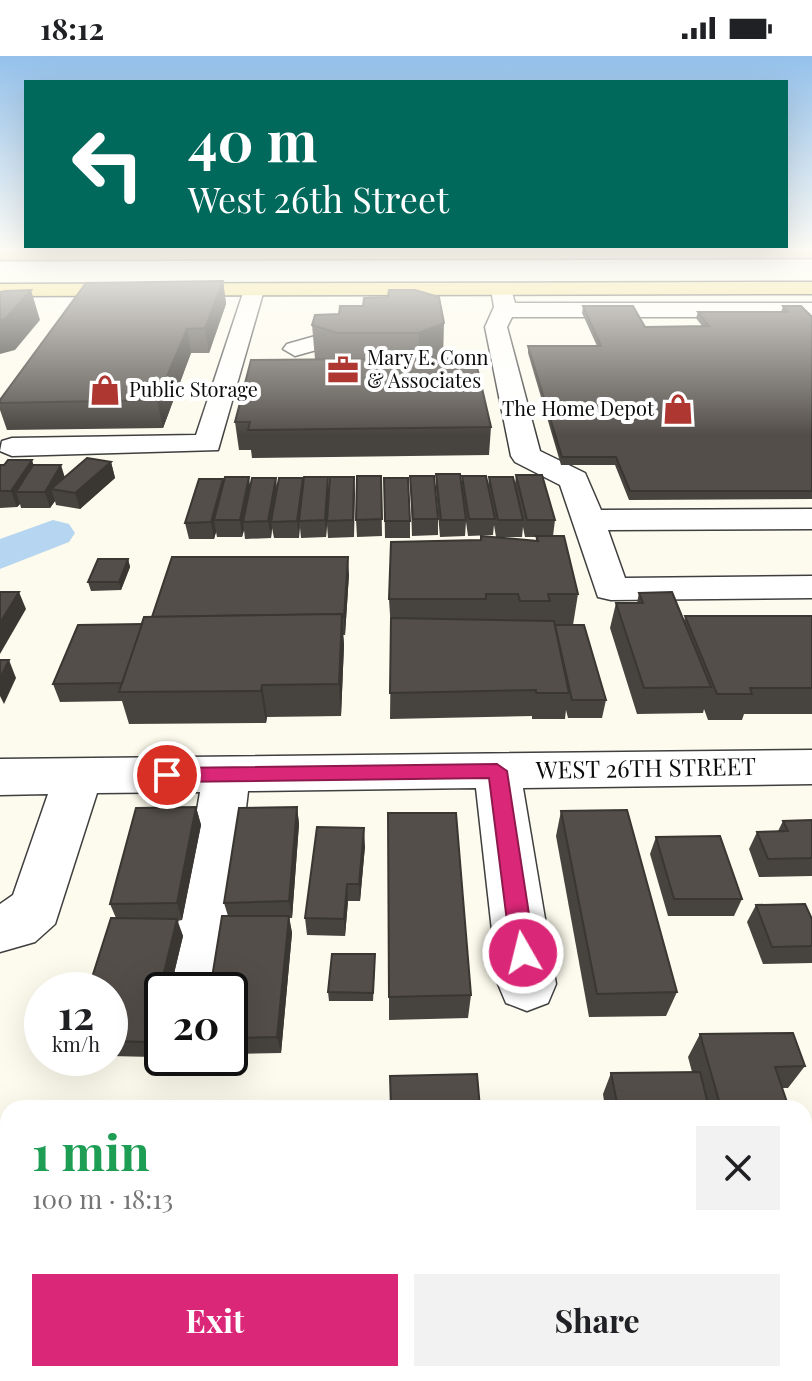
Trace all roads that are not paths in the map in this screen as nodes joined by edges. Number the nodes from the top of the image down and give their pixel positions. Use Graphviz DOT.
graph roads {
  1 [pos="248,311"];
  2 [pos="500,311"];
  3 [pos="333,338"];
  4 [pos="295,349"];
  5 [pos="12,447"];
  6 [pos="812,519"];
  7 [pos="592,531"];
  8 [pos="812,542"];
  9 [pos="812,587"];
  10 [pos="812,767"];
  11 [pos="497,771"];
  12 [pos="227,774"];
  13 [pos="78,776"];
  14 [pos="0,777"];
  15 [pos="0,928"];
  16 [pos="199,972"];
  17 [pos="527,984"];
  1 -- 5 [label="street"];
  2 -- 7 [label="street"];
  3 -- 4 [label="street"];
  6 -- 7 [label="street"];
  7 -- 8 [label="street"];
  7 -- 9 [label="street"];
  10 -- 11 [label="street, WEST 26TH STREET"];
  11 -- 12 [label="street, WEST 26TH STREET"];
  11 -- 17 [label="street"];
  12 -- 13 [label="street, WEST 26TH STREET"];
  12 -- 16 [label="street"];
  13 -- 14 [label="street, WEST 26TH STREET"];
  13 -- 15 [label="street"];
}
